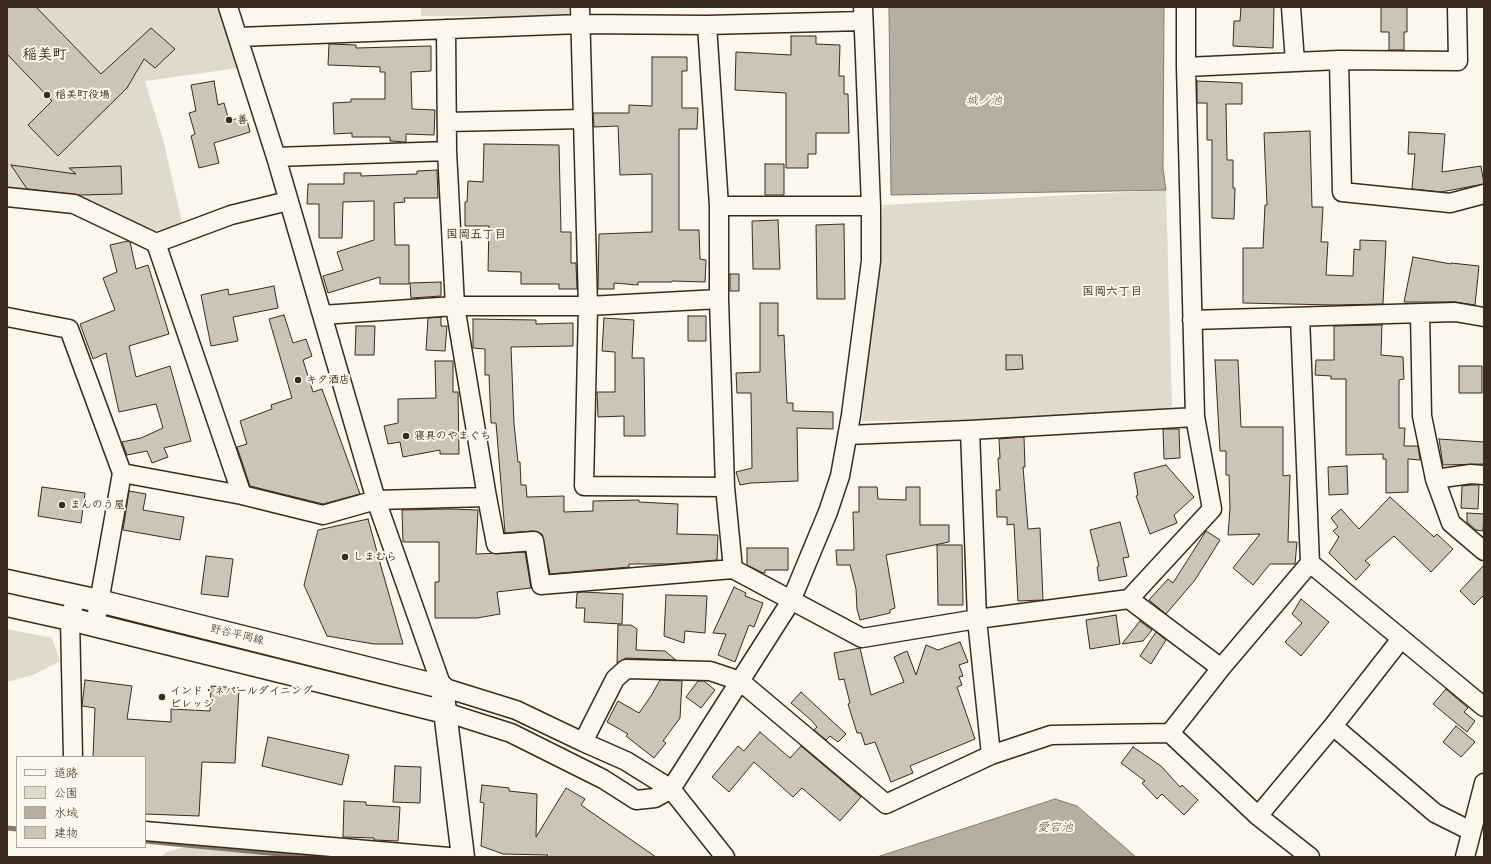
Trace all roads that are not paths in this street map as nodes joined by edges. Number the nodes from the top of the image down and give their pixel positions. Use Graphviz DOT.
graph roads {
  1 [pos="228,7"];
  2 [pos="1186,7"];
  3 [pos="1291,7"];
  4 [pos="1457,7"];
  5 [pos="863,14"];
  6 [pos="580,16"];
  7 [pos="707,25"];
  8 [pos="446,29"];
  9 [pos="238,37"];
  10 [pos="1339,60"];
  11 [pos="1295,62"];
  12 [pos="1186,67"];
  13 [pos="583,119"];
  14 [pos="446,122"];
  15 [pos="447,151"];
  16 [pos="276,157"];
  17 [pos="1484,194"];
  18 [pos="7,197"];
  19 [pos="288,201"];
  20 [pos="719,206"];
  21 [pos="871,206"];
  22 [pos="156,242"];
  23 [pos="719,299"];
  24 [pos="455,306"];
  25 [pos="588,306"];
  26 [pos="1420,314"];
  27 [pos="322,315"];
  28 [pos="7,317"];
  29 [pos="1300,317"];
  30 [pos="1484,317"];
  31 [pos="1192,320"];
  32 [pos="1195,417"];
  33 [pos="970,430"];
  34 [pos="848,435"];
  35 [pos="122,473"];
  36 [pos="1484,475"];
  37 [pos="1436,478"];
  38 [pos="725,487"];
  39 [pos="242,495"];
  40 [pos="487,497"];
  41 [pos="376,500"];
  42 [pos="1484,551"];
  43 [pos="1310,563"];
  44 [pos="733,569"];
  45 [pos="7,580"];
  46 [pos="76,596"];
  47 [pos="1129,599"];
  48 [pos="99,601"];
  49 [pos="791,601"];
  50 [pos="7,605"];
  51 [pos="70,619"];
  52 [pos="977,619"];
  53 [pos="95,625"];
  54 [pos="1401,639"];
  55 [pos="1221,668"];
  56 [pos="740,681"];
  57 [pos="442,686"];
  58 [pos="1484,707"];
  59 [pos="445,712"];
  60 [pos="1333,726"];
  61 [pos="1170,733"];
  62 [pos="583,742"];
  63 [pos="991,755"];
  64 [pos="73,756"];
  65 [pos="1484,783"];
  66 [pos="671,789"];
  67 [pos="1258,816"];
  68 [pos="146,831"];
  69 [pos="1471,831"];
  70 [pos="448,857"];
  71 [pos="463,857"];
  72 [pos="725,857"];
  73 [pos="1310,857"];
  74 [pos="1465,857"];
  1 -- 9 [label="street"];
  2 -- 12 [label="street"];
  3 -- 11 [label="street"];
  4 -- 10 [label="street"];
  5 -- 7 [label="street"];
  5 -- 21 [label="street"];
  6 -- 7 [label="street"];
  6 -- 8 [label="street"];
  6 -- 13 [label="street"];
  7 -- 20 [label="street"];
  8 -- 9 [label="street"];
  8 -- 14 [label="street"];
  9 -- 16 [label="street"];
  10 -- 11 [label="street"];
  10 -- 17 [label="street"];
  11 -- 12 [label="street"];
  12 -- 31 [label="street"];
  13 -- 14 [label="street"];
  13 -- 25 [label="street"];
  14 -- 15 [label="street"];
  15 -- 16 [label="street"];
  15 -- 24 [label="street"];
  16 -- 19 [label="street"];
  18 -- 22 [label="street"];
  19 -- 22 [label="street"];
  19 -- 27 [label="street"];
  20 -- 21 [label="street"];
  20 -- 23 [label="street"];
  21 -- 34 [label="street"];
  22 -- 39 [label="street"];
  23 -- 25 [label="street"];
  23 -- 38 [label="street"];
  24 -- 25 [label="street"];
  24 -- 27 [label="street"];
  24 -- 40 [label="street"];
  25 -- 38 [label="street"];
  26 -- 29 [label="street"];
  26 -- 30 [label="street"];
  26 -- 37 [label="street"];
  27 -- 41 [label="street"];
  28 -- 35 [label="street"];
  29 -- 31 [label="street"];
  29 -- 43 [label="street"];
  31 -- 32 [label="street"];
  32 -- 33 [label="street"];
  32 -- 47 [label="street"];
  33 -- 34 [label="street"];
  33 -- 52 [label="street"];
  34 -- 49 [label="street"];
  35 -- 39 [label="street"];
  35 -- 48 [label="street"];
  36 -- 37 [label="street"];
  37 -- 42 [label="street"];
  38 -- 44 [label="street"];
  39 -- 41 [label="street"];
  40 -- 41 [label="street"];
  40 -- 44 [label="street"];
  41 -- 57 [label="street"];
  43 -- 54 [label="street"];
  43 -- 55 [label="street"];
  44 -- 49 [label="street"];
  45 -- 46 [label="main road, 野谷平岡線"];
  46 -- 48 [label="main road, 野谷平岡線"];
  46 -- 51 [label="street"];
  47 -- 52 [label="street"];
  47 -- 55 [label="street"];
  48 -- 53 [label="street"];
  48 -- 57 [label="main road, 野谷平岡線"];
  49 -- 52 [label="street"];
  49 -- 56 [label="street"];
  50 -- 51 [label="main road"];
  51 -- 53 [label="main road"];
  51 -- 64 [label="street"];
  52 -- 63 [label="street"];
  53 -- 59 [label="main road"];
  54 -- 58 [label="street"];
  54 -- 60 [label="street"];
  55 -- 61 [label="street"];
  56 -- 62 [label="street"];
  56 -- 63 [label="street"];
  56 -- 66 [label="street"];
  57 -- 59 [label="main road"];
  57 -- 62 [label="street"];
  59 -- 66 [label="street"];
  59 -- 71 [label="main road"];
  60 -- 67 [label="street"];
  60 -- 69 [label="street"];
  61 -- 63 [label="street"];
  61 -- 67 [label="street"];
  62 -- 66 [label="street"];
  65 -- 69 [label="street"];
  66 -- 72 [label="street"];
  67 -- 73 [label="street"];
  68 -- 70 [label="street"];
  69 -- 74 [label="street"];
}
